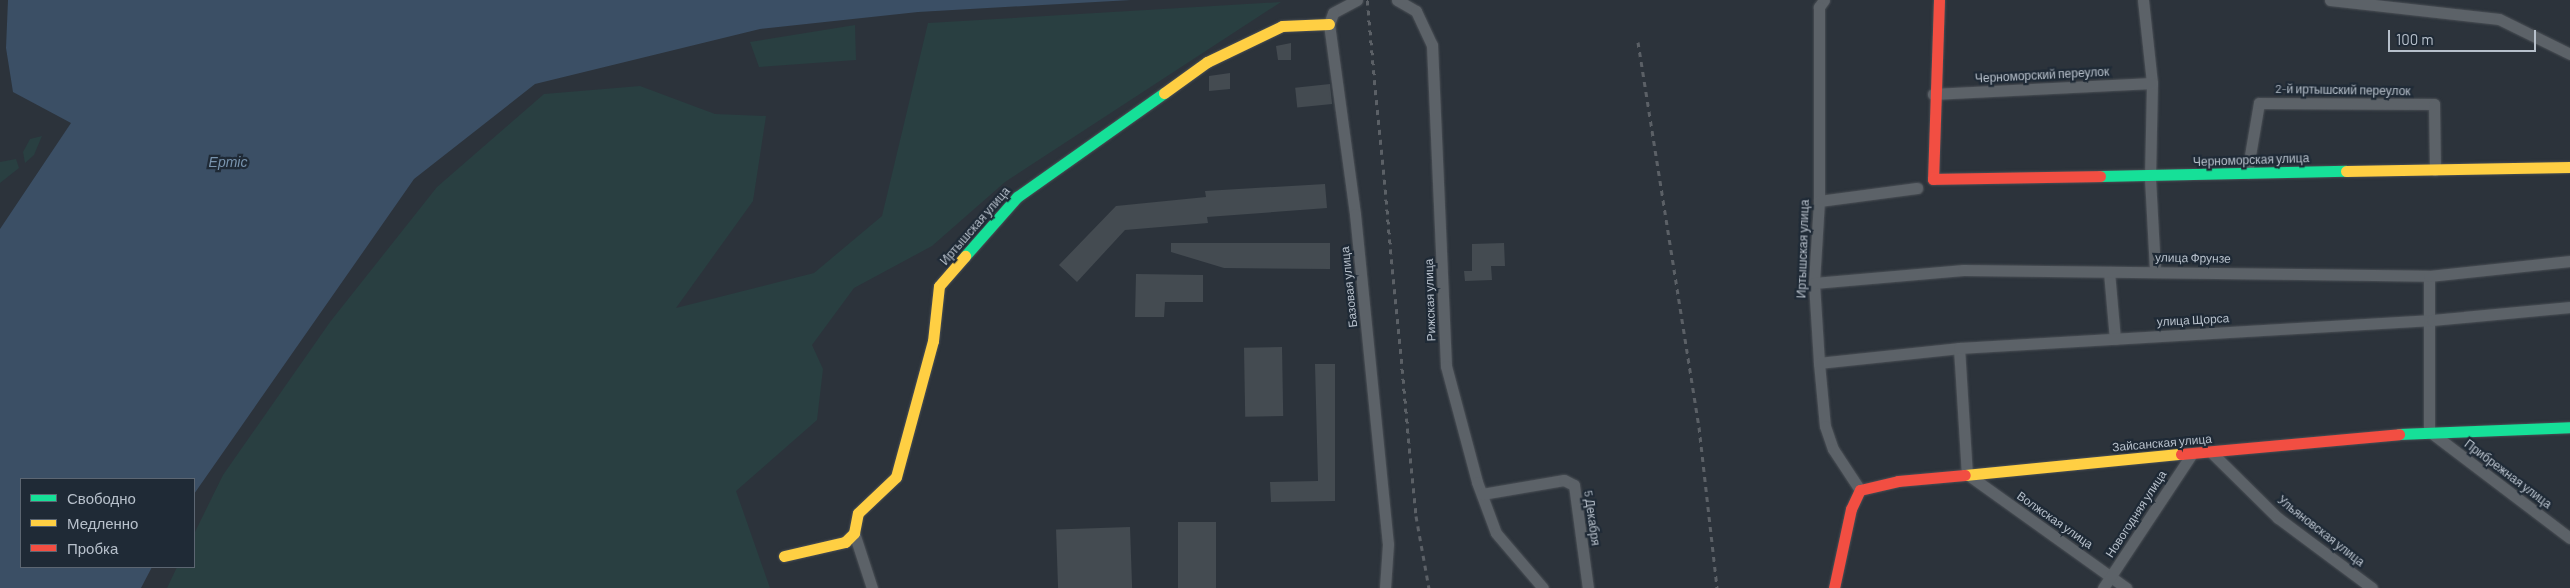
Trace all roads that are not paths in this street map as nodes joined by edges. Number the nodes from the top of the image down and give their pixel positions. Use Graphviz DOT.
graph roads {
  1 [pos="1357,0"];
  2 [pos="1397,0"];
  3 [pos="1824,0"];
  4 [pos="1939,0"];
  5 [pos="2143,0"];
  6 [pos="2330,0"];
  7 [pos="1330,24"];
  8 [pos="2570,54"];
  9 [pos="2152,82"];
  10 [pos="1932,94"];
  11 [pos="2570,166"];
  12 [pos="2434,170"];
  13 [pos="2247,173"];
  14 [pos="2150,178"];
  15 [pos="1917,188"];
  16 [pos="1819,201"];
  17 [pos="2570,261"];
  18 [pos="2155,271"];
  19 [pos="2109,272"];
  20 [pos="2429,276"];
  21 [pos="1814,283"];
  22 [pos="2570,307"];
  23 [pos="2432,320"];
  24 [pos="2115,339"];
  25 [pos="1959,348"];
  26 [pos="1818,363"];
  27 [pos="2570,427"];
  28 [pos="2429,431"];
  29 [pos="2212,453"];
  30 [pos="2191,455"];
  31 [pos="1967,474"];
  32 [pos="1860,490"];
  33 [pos="1482,494"];
  34 [pos="854,534"];
  35 [pos="2570,538"];
  36 [pos="784,556"];
  37 [pos="2111,577"];
  38 [pos="872,588"];
  39 [pos="1385,588"];
  40 [pos="1543,588"];
  41 [pos="1588,588"];
  42 [pos="1834,588"];
  43 [pos="2103,588"];
  44 [pos="2126,588"];
  45 [pos="2372,588"];
  1 -- 7 [label="street"];
  2 -- 33 [label="street, Рижская улица"];
  3 -- 16 [label="street, Иртышская улица"];
  4 -- 10 [label="street"];
  5 -- 9 [label="street"];
  6 -- 8 [label="street"];
  7 -- 34 [label="street, Иртышская улица"];
  7 -- 39 [label="street, Базовая улица"];
  9 -- 10 [label="street, Черноморский переулок"];
  9 -- 14 [label="street"];
  10 -- 14 [label="street, Черноморская улица"];
  11 -- 12 [label="street, Черноморская улица"];
  12 -- 13 [label="street, Черноморская улица"];
  12 -- 13 [label="street, 2-й иртышский переулок"];
  13 -- 14 [label="street, Черноморская улица"];
  14 -- 18 [label="street"];
  15 -- 16 [label="street"];
  16 -- 21 [label="street, Иртышская улица"];
  17 -- 20 [label="street, улица Фрунзе"];
  18 -- 19 [label="street, улица Фрунзе"];
  18 -- 20 [label="street, улица Фрунзе"];
  19 -- 21 [label="street, улица Фрунзе"];
  19 -- 24 [label="street"];
  20 -- 23 [label="street"];
  21 -- 26 [label="street, Иртышская улица"];
  22 -- 23 [label="street, улица Щорса"];
  23 -- 24 [label="street, улица Щорса"];
  23 -- 28 [label="street"];
  24 -- 25 [label="street, улица Щорса"];
  25 -- 26 [label="street, улица Щорса"];
  25 -- 31 [label="street"];
  26 -- 32 [label="street, Иртышская улица"];
  27 -- 28 [label="street, Зайсанская улица"];
  28 -- 29 [label="street, Зайсанская улица"];
  28 -- 35 [label="street, Прибрежная улица"];
  29 -- 30 [label="street, Зайсанская улица"];
  29 -- 45 [label="street, Ульяновская улица"];
  30 -- 31 [label="street, Зайсанская улица"];
  30 -- 37 [label="street, Новогодняя улица"];
  31 -- 32 [label="street, Зайсанская улица"];
  31 -- 37 [label="street, Волжская улица"];
  32 -- 42 [label="street"];
  33 -- 40 [label="street, Рижская улица"];
  33 -- 41 [label="street, 5 Декабря"];
  34 -- 36 [label="street"];
  34 -- 38 [label="street"];
  37 -- 43 [label="street, Новогодняя улица"];
  37 -- 44 [label="street, Волжская улица"];
}
